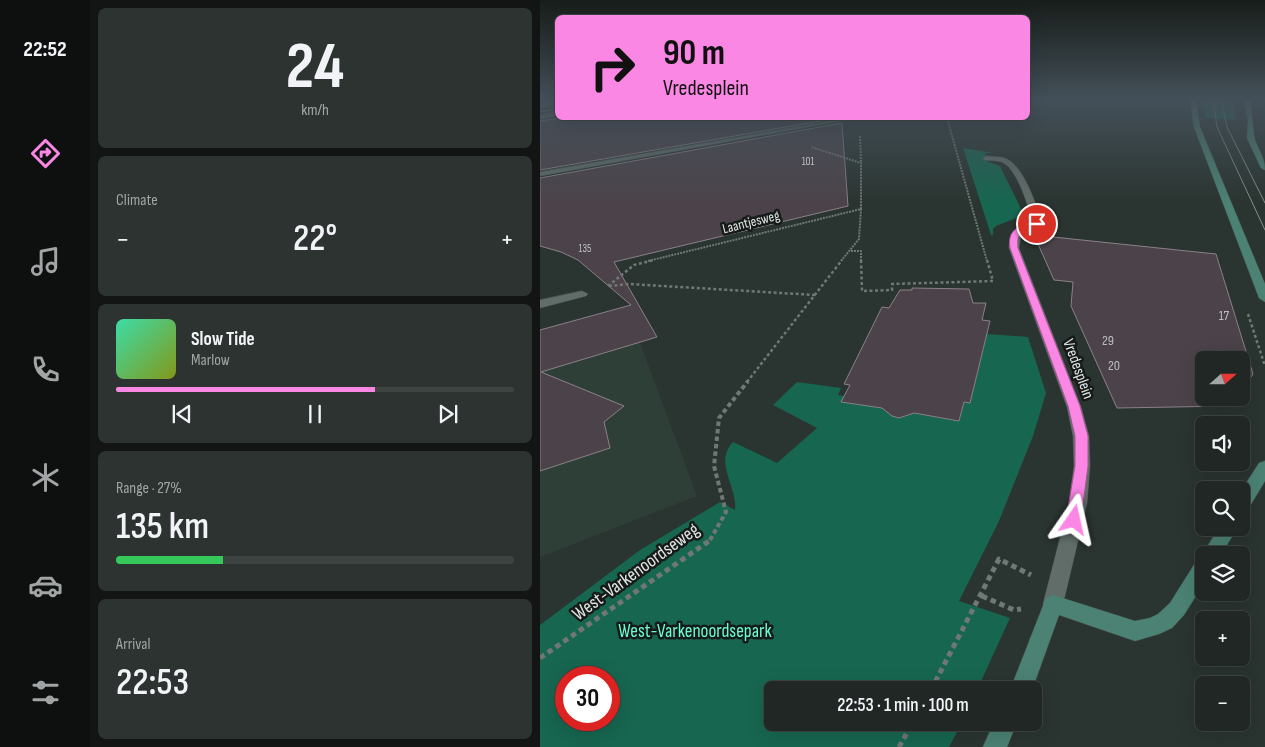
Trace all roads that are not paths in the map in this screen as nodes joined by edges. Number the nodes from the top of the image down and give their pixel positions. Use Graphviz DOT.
graph roads {
  1 [pos="763,134"];
  2 [pos="1200,134"];
  3 [pos="1250,134"];
  4 [pos="987,158"];
  5 [pos="1265,168"];
  6 [pos="540,174"];
  7 [pos="582,294"];
  8 [pos="1265,298"];
  9 [pos="540,304"];
  10 [pos="1265,467"];
  11 [pos="1250,491"];
  12 [pos="1195,580"];
  13 [pos="1053,604"];
  14 [pos="1025,681"];
  15 [pos="1002,731"];
  16 [pos="994,747"];
  1 -- 6 [label="street"];
  2 -- 8 [label="main road"];
  3 -- 5 [label="main road"];
  4 -- 13 [label="street, Vredesplein"];
  7 -- 9 [label="street"];
  10 -- 11 [label="main road"];
  12 -- 13 [label="main road"];
  13 -- 14 [label="main road"];
  15 -- 16 [label="main road"];
}
